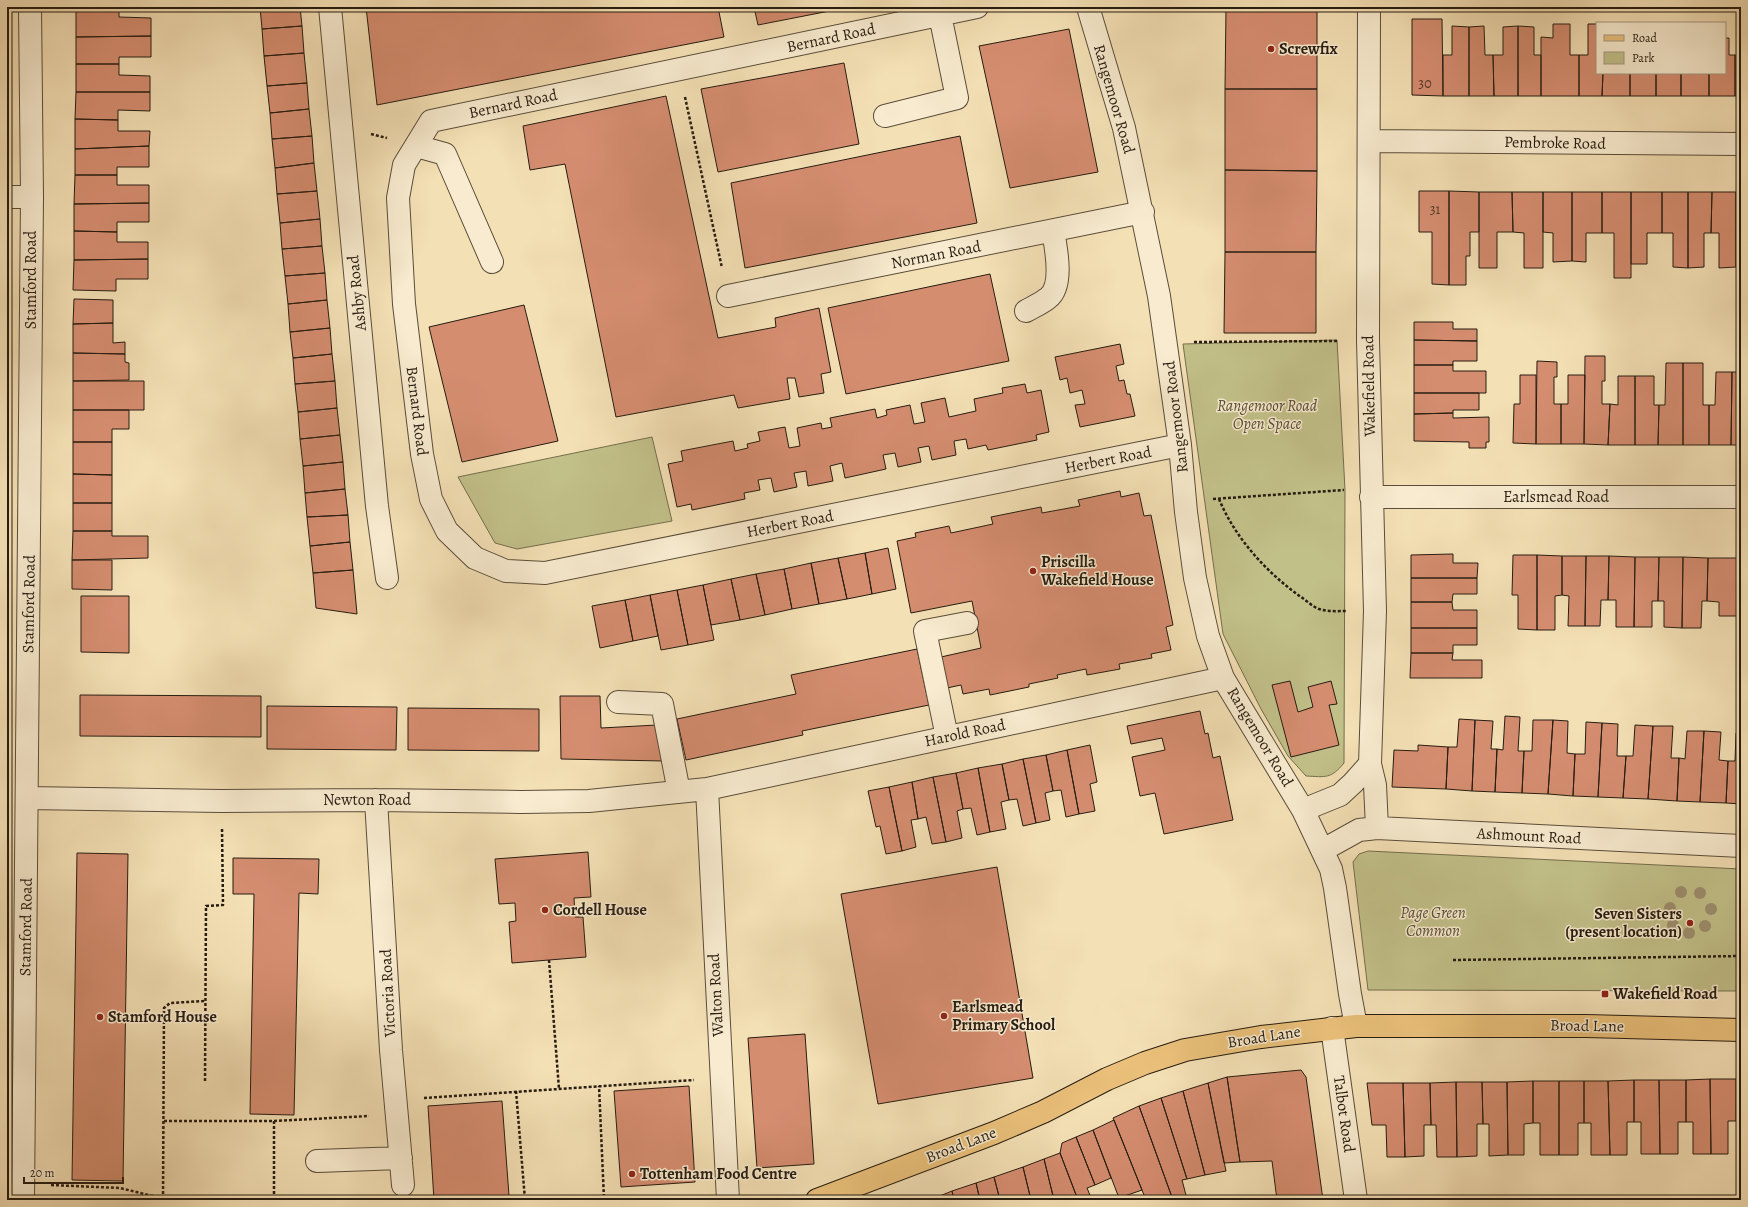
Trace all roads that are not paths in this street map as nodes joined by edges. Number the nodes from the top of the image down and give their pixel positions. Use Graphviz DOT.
graph roads {
  1 [pos="30,7"];
  2 [pos="330,7"];
  3 [pos="977,7"];
  4 [pos="1088,7"];
  5 [pos="1368,7"];
  6 [pos="940,15"];
  7 [pos="885,116"];
  8 [pos="1369,141"];
  9 [pos="1741,144"];
  10 [pos="416,146"];
  11 [pos="32,197"];
  12 [pos="7,198"];
  13 [pos="1143,212"];
  14 [pos="1053,231"];
  15 [pos="492,262"];
  16 [pos="728,296"];
  17 [pos="1026,311"];
  18 [pos="1180,445"];
  19 [pos="1371,497"];
  20 [pos="1741,497"];
  21 [pos="431,499"];
  22 [pos="386,578"];
  23 [pos="967,623"];
  24 [pos="1223,678"];
  25 [pos="618,702"];
  26 [pos="948,737"];
  27 [pos="1370,764"];
  28 [pos="707,789"];
  29 [pos="679,792"];
  30 [pos="27,798"];
  31 [pos="376,800"];
  32 [pos="1303,810"];
  33 [pos="1377,828"];
  34 [pos="1741,846"];
  35 [pos="1323,850"];
  36 [pos="16,958"];
  37 [pos="1356,1026"];
  38 [pos="1332,1028"];
  39 [pos="1741,1030"];
  40 [pos="401,1158"];
  41 [pos="317,1161"];
  42 [pos="403,1185"];
  43 [pos="23,1192"];
  44 [pos="829,1198"];
  45 [pos="728,1200"];
  46 [pos="1356,1200"];
  1 -- 11 [label="street, Stamford Road"];
  2 -- 22 [label="street, Ashby Road"];
  3 -- 6 [label="street, Bernard Road"];
  4 -- 13 [label="street, Rangemoor Road"];
  5 -- 8 [label="street, Wakefield Road"];
  6 -- 7 [label="street"];
  6 -- 10 [label="street, Bernard Road"];
  8 -- 9 [label="street, Pembroke Road"];
  8 -- 19 [label="street, Wakefield Road"];
  10 -- 15 [label="street"];
  10 -- 21 [label="street, Bernard Road"];
  11 -- 12 [label="street"];
  11 -- 30 [label="street, Stamford Road"];
  13 -- 14 [label="street, Norman Road"];
  13 -- 18 [label="street, Rangemoor Road"];
  14 -- 16 [label="street, Norman Road"];
  14 -- 17 [label="street"];
  18 -- 21 [label="street, Herbert Road"];
  18 -- 24 [label="street, Rangemoor Road"];
  19 -- 20 [label="street, Earlsmead Road"];
  19 -- 27 [label="street, Wakefield Road"];
  23 -- 26 [label="street"];
  24 -- 26 [label="street, Harold Road"];
  24 -- 32 [label="street, Rangemoor Road"];
  25 -- 29 [label="street"];
  26 -- 28 [label="street, Harold Road"];
  27 -- 32 [label="street"];
  27 -- 33 [label="street, Wakefield Road"];
  28 -- 29 [label="street, Newton Road"];
  28 -- 45 [label="street, Walton Road"];
  29 -- 31 [label="street, Newton Road"];
  30 -- 31 [label="street, Newton Road"];
  30 -- 36 [label="street, Stamford Road"];
  31 -- 40 [label="street, Victoria Road"];
  32 -- 35 [label="street"];
  33 -- 34 [label="street, Ashmount Road"];
  33 -- 35 [label="street, Ashmount Road"];
  35 -- 37 [label="street"];
  36 -- 43 [label="street, Stamford Road"];
  37 -- 38 [label="main road, Broad Lane"];
  37 -- 39 [label="main road, Broad Lane"];
  38 -- 44 [label="main road, Broad Lane"];
  38 -- 46 [label="street, Talbot Road"];
  40 -- 41 [label="street"];
  40 -- 42 [label="street, Victoria Road"];
}
